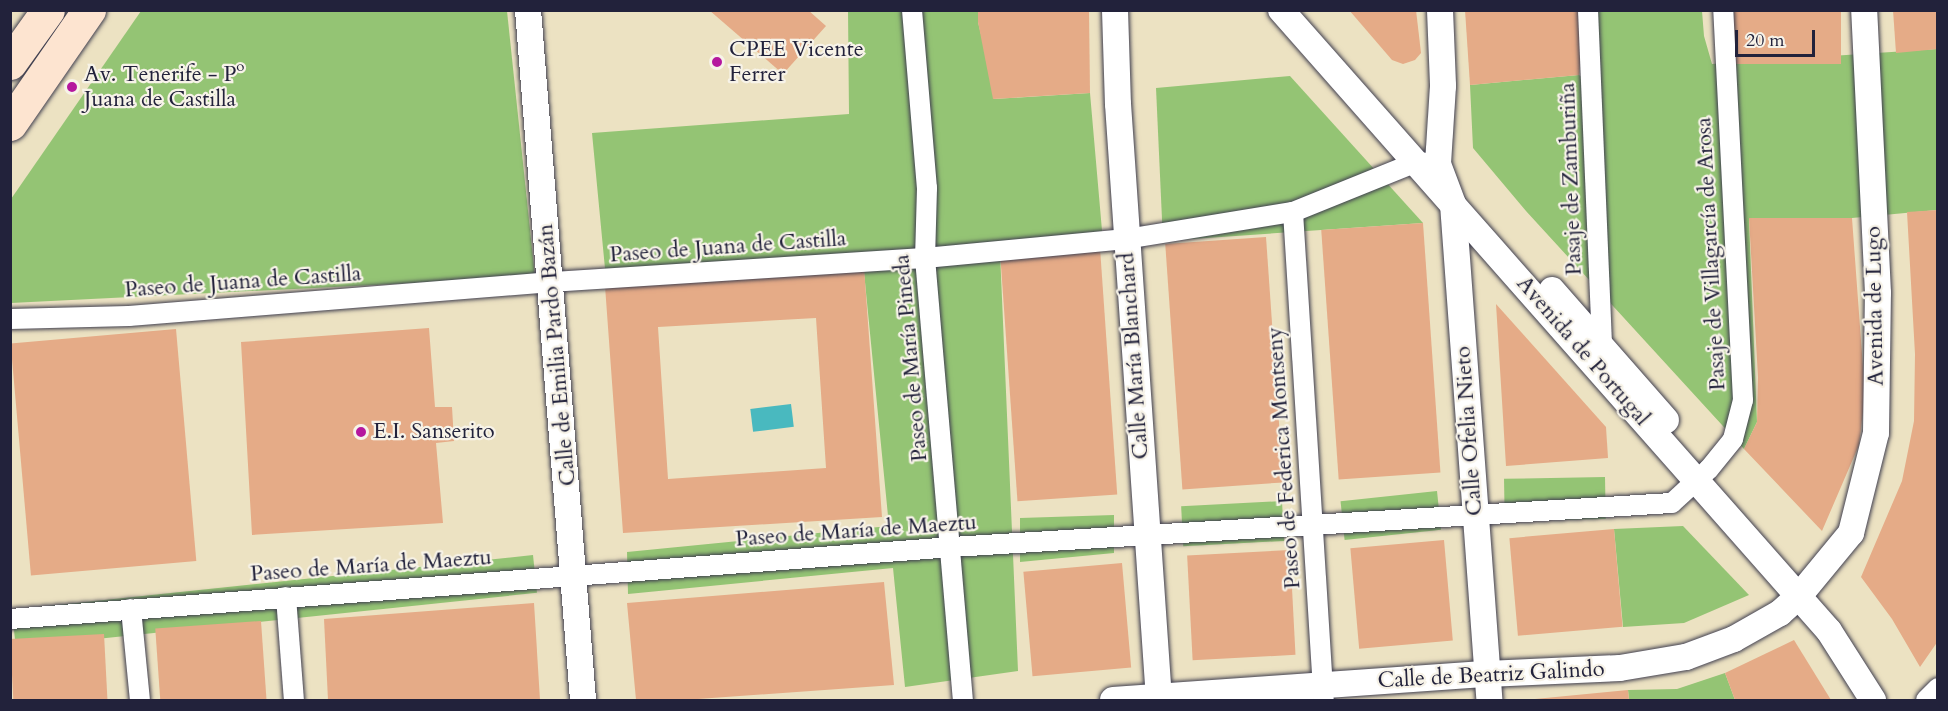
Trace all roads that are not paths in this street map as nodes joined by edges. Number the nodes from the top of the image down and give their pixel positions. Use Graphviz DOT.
graph roads {
  1 [pos="48,10"];
  2 [pos="89,10"];
  3 [pos="528,10"];
  4 [pos="912,10"];
  5 [pos="1115,10"];
  6 [pos="1281,10"];
  7 [pos="1301,10"];
  8 [pos="1440,10"];
  9 [pos="1588,10"];
  10 [pos="1723,10"];
  11 [pos="1864,10"];
  12 [pos="10,63"];
  13 [pos="10,124"];
  14 [pos="1427,163"];
  15 [pos="1453,204"];
  16 [pos="1293,212"];
  17 [pos="1126,240"];
  18 [pos="925,258"];
  19 [pos="552,282"];
  20 [pos="10,319"];
  21 [pos="1602,346"];
  22 [pos="1703,474"];
  23 [pos="1474,515"];
  24 [pos="1312,526"];
  25 [pos="1147,535"];
  26 [pos="952,547"];
  27 [pos="575,575"];
  28 [pos="1805,590"];
  29 [pos="286,597"];
  30 [pos="131,609"];
  31 [pos="10,619"];
  32 [pos="1487,674"];
  33 [pos="1938,688"];
  34 [pos="1323,693"];
  35 [pos="1159,699"];
  36 [pos="140,700"];
  37 [pos="294,700"];
  38 [pos="583,700"];
  39 [pos="963,700"];
  40 [pos="1113,700"];
  41 [pos="1489,700"];
  42 [pos="1873,700"];
  43 [pos="1890,700"];
  44 [pos="1926,700"];
  1 -- 12 [label="main road"];
  2 -- 13 [label="main road"];
  3 -- 19 [label="street, Calle de Emilia Pardo Bazán"];
  4 -- 18 [label="street, Paseo de María Pineda"];
  5 -- 17 [label="street, Calle María Blanchard"];
  6 -- 14 [label="street, Avenida de Portugal"];
  7 -- 14 [label="street, Avenida de Portugal"];
  8 -- 14 [label="street"];
  9 -- 21 [label="street, Pasaje de Zamburiña"];
  10 -- 22 [label="street, Pasaje de Villagarcía de Arosa"];
  11 -- 28 [label="street, Avenida de Lugo"];
  14 -- 15 [label="street, Calle Ofelia Nieto"];
  14 -- 16 [label="street, Paseo de Juana de Castilla"];
  14 -- 21 [label="street, Avenida de Portugal"];
  15 -- 22 [label="street, Avenida de Portugal"];
  15 -- 23 [label="street, Calle Ofelia Nieto"];
  16 -- 17 [label="street, Paseo de Juana de Castilla"];
  16 -- 24 [label="street, Paseo de Federica Montseny"];
  17 -- 18 [label="street, Paseo de Juana de Castilla"];
  17 -- 25 [label="street, Calle María Blanchard"];
  18 -- 19 [label="street, Paseo de Juana de Castilla"];
  18 -- 26 [label="street, Paseo de María Pineda"];
  19 -- 20 [label="street, Paseo de Juana de Castilla"];
  19 -- 27 [label="street, Calle de Emilia Pardo Bazán"];
  21 -- 22 [label="street, Avenida de Portugal"];
  22 -- 23 [label="street, Paseo de María de Maeztu"];
  22 -- 28 [label="street, Avenida de Portugal"];
  23 -- 24 [label="street, Paseo de María de Maeztu"];
  23 -- 32 [label="street, Calle Ofelia Nieto"];
  24 -- 25 [label="street, Paseo de María de Maeztu"];
  24 -- 34 [label="street, Paseo de Federica Montseny"];
  25 -- 26 [label="street, Paseo de María de Maeztu"];
  25 -- 35 [label="street, Calle María Blanchard"];
  26 -- 27 [label="street, Paseo de María de Maeztu"];
  26 -- 39 [label="street, Paseo de María Pineda"];
  27 -- 29 [label="street, Paseo de María de Maeztu"];
  27 -- 38 [label="street, Calle de Emilia Pardo Bazán"];
  28 -- 32 [label="street, Calle de Beatriz Galindo"];
  28 -- 42 [label="street, Avenida de Portugal"];
  28 -- 43 [label="street, Avenida de Portugal"];
  29 -- 30 [label="street, Paseo de María de Maeztu"];
  29 -- 37 [label="street"];
  30 -- 31 [label="street, Paseo de María de Maeztu"];
  30 -- 36 [label="street"];
  32 -- 34 [label="street, Calle de Beatriz Galindo"];
  32 -- 41 [label="street, Calle Ofelia Nieto"];
  33 -- 44 [label="street"];
  34 -- 35 [label="street, Calle de Beatriz Galindo"];
  35 -- 40 [label="street, Calle de Beatriz Galindo"];
}
